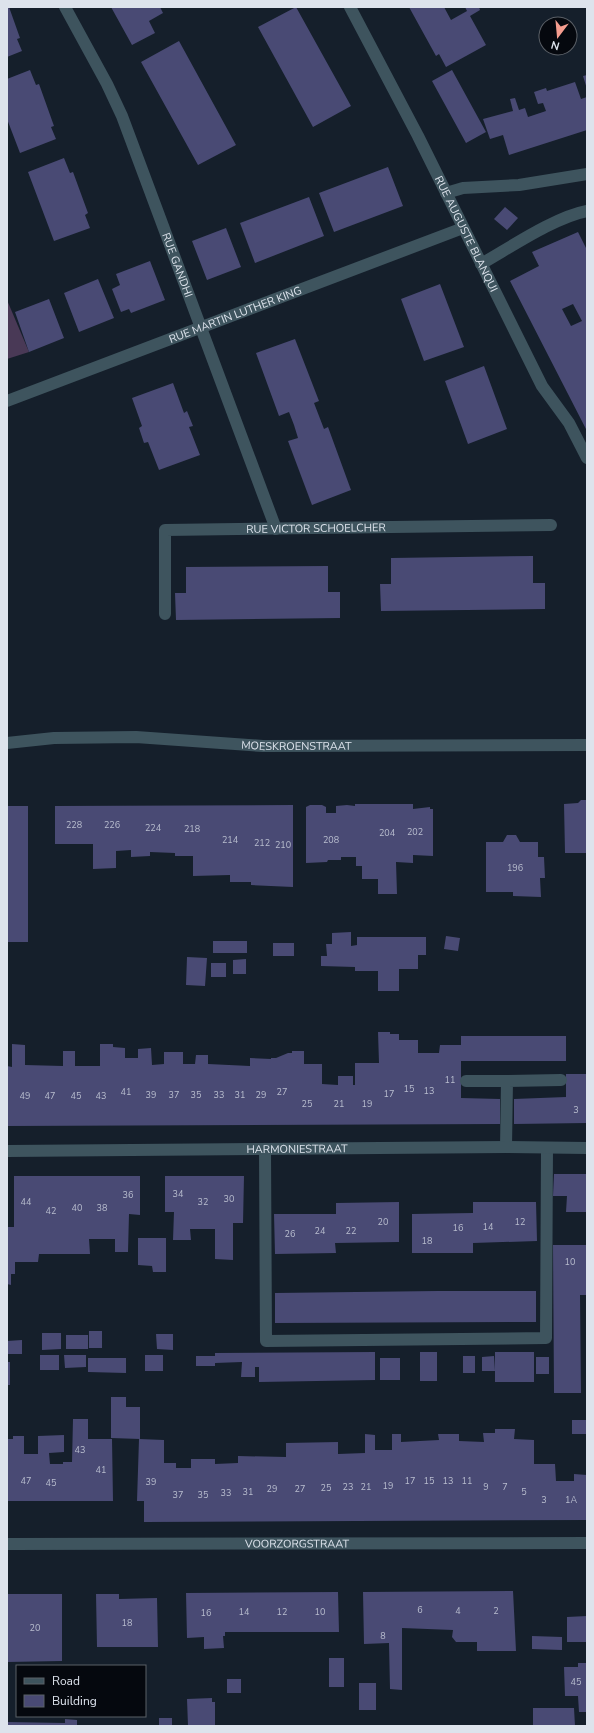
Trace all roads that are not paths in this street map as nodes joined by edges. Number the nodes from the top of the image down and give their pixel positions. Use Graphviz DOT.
graph roads {
  1 [pos="65,7"];
  2 [pos="350,7"];
  3 [pos="587,174"];
  4 [pos="446,193"];
  5 [pos="587,211"];
  6 [pos="463,228"];
  7 [pos="482,264"];
  8 [pos="201,329"];
  9 [pos="7,400"];
  10 [pos="587,458"];
  11 [pos="551,525"];
  12 [pos="276,529"];
  13 [pos="165,614"];
  14 [pos="7,742"];
  15 [pos="587,745"];
  16 [pos="507,1080"];
  17 [pos="561,1080"];
  18 [pos="466,1081"];
  19 [pos="506,1147"];
  20 [pos="547,1148"];
  21 [pos="587,1148"];
  22 [pos="266,1149"];
  23 [pos="7,1151"];
  24 [pos="7,1544"];
  25 [pos="587,1544"];
  1 -- 8 [label="street, RUE GANDHI"];
  2 -- 4 [label="street, RUE AUGUSTE BLANQUI"];
  3 -- 4 [label="street"];
  4 -- 6 [label="street, RUE AUGUSTE BLANQUI"];
  5 -- 7 [label="street"];
  6 -- 7 [label="street, RUE AUGUSTE BLANQUI"];
  6 -- 8 [label="street, RUE MARTIN LUTHER KING"];
  7 -- 10 [label="street, RUE AUGUSTE BLANQUI"];
  8 -- 9 [label="street, RUE MARTIN LUTHER KING"];
  8 -- 12 [label="street, RUE GANDHI"];
  11 -- 12 [label="street, RUE VICTOR SCHOELCHER"];
  12 -- 13 [label="street, RUE VICTOR SCHOELCHER"];
  14 -- 15 [label="street, MOESKROENSTRAAT"];
  16 -- 17 [label="street"];
  16 -- 18 [label="street"];
  16 -- 19 [label="street"];
  19 -- 20 [label="street, HARMONIESTRAAT"];
  19 -- 22 [label="street, HARMONIESTRAAT"];
  20 -- 21 [label="street, HARMONIESTRAAT"];
  20 -- 22 [label="street"];
  22 -- 23 [label="street, HARMONIESTRAAT"];
  24 -- 25 [label="street, VOORZORGSTRAAT"];
}
